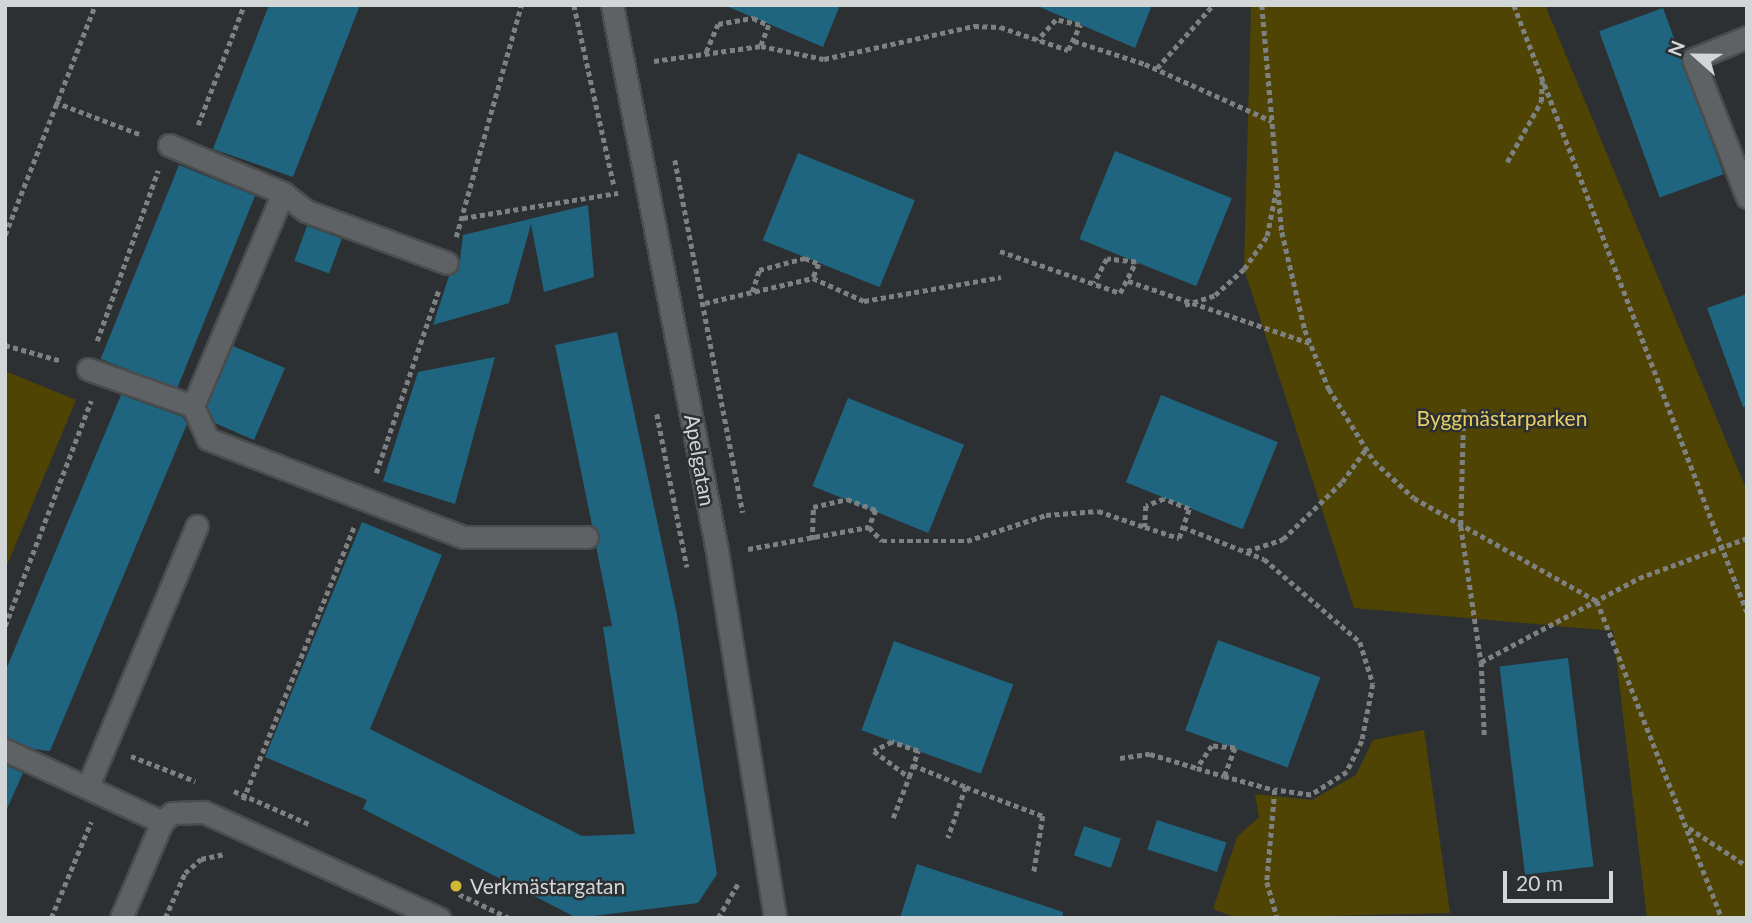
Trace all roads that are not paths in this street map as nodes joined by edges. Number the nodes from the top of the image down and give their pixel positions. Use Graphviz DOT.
graph roads {
  1 [pos="612,5"];
  2 [pos="1747,37"];
  3 [pos="169,145"];
  4 [pos="283,193"];
  5 [pos="1747,197"];
  6 [pos="447,263"];
  7 [pos="88,369"];
  8 [pos="193,406"];
  9 [pos="197,526"];
  10 [pos="587,537"];
  11 [pos="5,750"];
  12 [pos="88,786"];
  13 [pos="162,822"];
  14 [pos="121,918"];
  15 [pos="439,918"];
  16 [pos="775,918"];
  1 -- 16 [label="street, Apelgatan"];
  2 -- 5 [label="street"];
  3 -- 4 [label="street"];
  4 -- 6 [label="street"];
  4 -- 8 [label="street"];
  7 -- 8 [label="street"];
  8 -- 10 [label="street"];
  9 -- 12 [label="street"];
  11 -- 12 [label="street"];
  12 -- 13 [label="street"];
  13 -- 14 [label="street"];
  13 -- 15 [label="street"];
}
